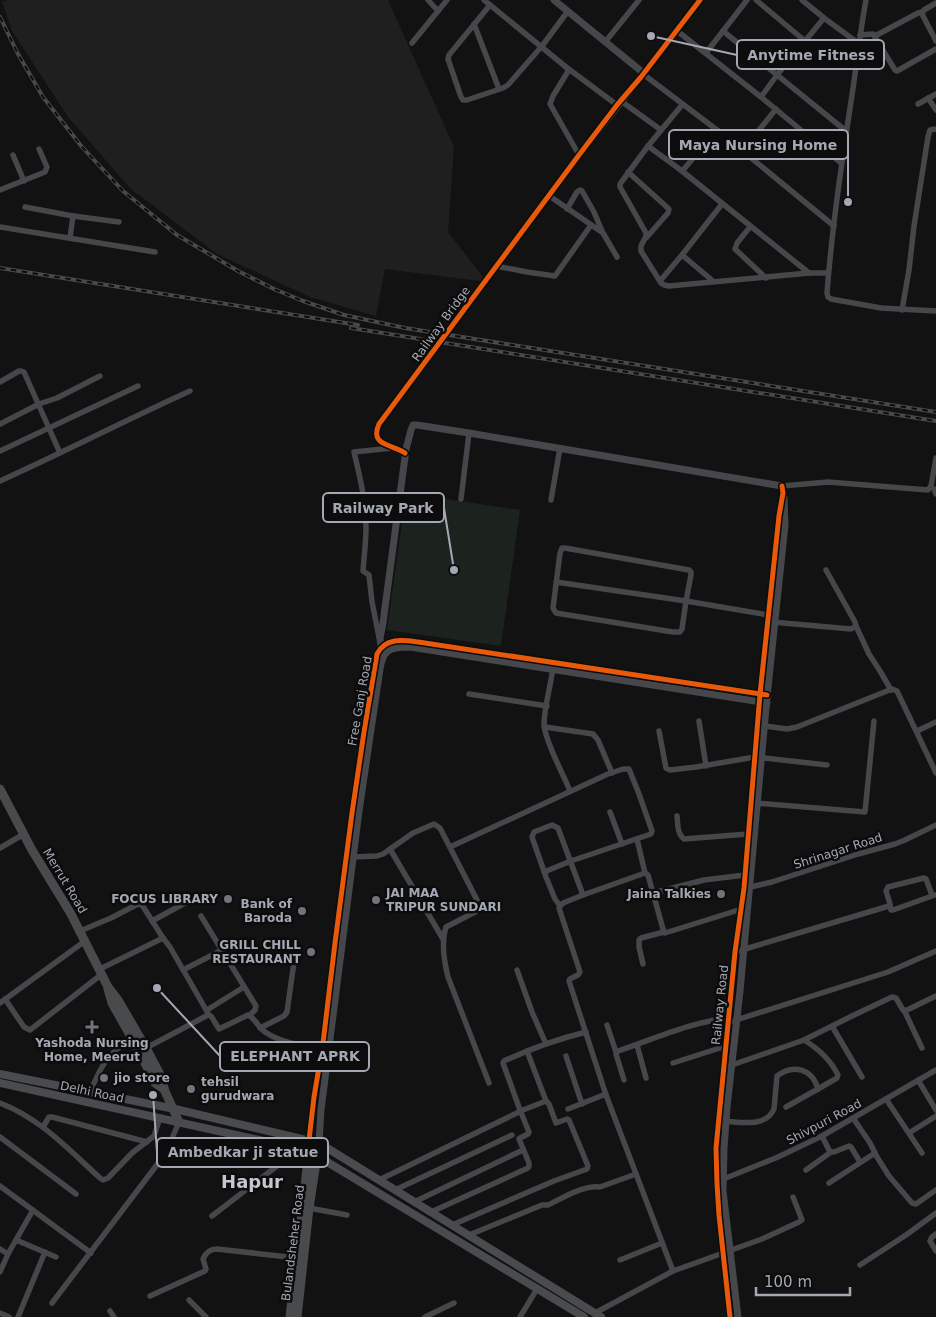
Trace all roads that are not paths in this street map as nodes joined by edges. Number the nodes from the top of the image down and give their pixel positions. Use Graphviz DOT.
graph roads {
  1 [pos="428,0"];
  2 [pos="447,0"];
  3 [pos="484,0"];
  4 [pos="554,0"];
  5 [pos="630,0"];
  6 [pos="700,0"];
  7 [pos="747,0"];
  8 [pos="756,0"];
  9 [pos="802,0"];
  10 [pos="866,0"];
  11 [pos="638,2"];
  12 [pos="936,3"];
  13 [pos="490,5"];
  14 [pos="438,11"];
  15 [pos="568,11"];
  16 [pos="922,12"];
  17 [pos="824,18"];
  18 [pos="474,24"];
  19 [pos="676,30"];
  20 [pos="723,30"];
  21 [pos="860,35"];
  22 [pos="874,36"];
  23 [pos="805,41"];
  24 [pos="936,41"];
  25 [pos="606,42"];
  26 [pos="412,43"];
  27 [pos="858,43"];
  28 [pos="542,46"];
  29 [pos="936,49"];
  30 [pos="706,53"];
  31 [pos="566,67"];
  32 [pos="643,74"];
  33 [pos="777,75"];
  34 [pos="499,89"];
  35 [pos="936,94"];
  36 [pos="761,97"];
  37 [pos="928,98"];
  38 [pos="619,103"];
  39 [pos="918,104"];
  40 [pos="682,105"];
  41 [pos="776,109"];
  42 [pos="936,110"];
  43 [pos="936,129"];
  44 [pos="661,130"];
  45 [pos="717,130"];
  46 [pos="846,131"];
  47 [pos="648,146"];
  48 [pos="38,149"];
  49 [pos="742,151"];
  50 [pos="578,155"];
  51 [pos="13,156"];
  52 [pos="841,163"];
  53 [pos="682,170"];
  54 [pos="628,172"];
  55 [pos="24,181"];
  56 [pos="0,190"];
  57 [pos="548,195"];
  58 [pos="722,204"];
  59 [pos="25,207"];
  60 [pos="567,209"];
  61 [pos="73,216"];
  62 [pos="119,222"];
  63 [pos="591,225"];
  64 [pos="834,226"];
  65 [pos="0,227"];
  66 [pos="750,227"];
  67 [pos="603,233"];
  68 [pos="70,238"];
  69 [pos="646,238"];
  70 [pos="155,252"];
  71 [pos="682,255"];
  72 [pos="617,257"];
  73 [pos="496,266"];
  74 [pos="809,273"];
  75 [pos="828,273"];
  76 [pos="766,278"];
  77 [pos="660,281"];
  78 [pos="713,281"];
  79 [pos="902,310"];
  80 [pos="936,311"];
  81 [pos="100,376"];
  82 [pos="0,382"];
  83 [pos="138,386"];
  84 [pos="190,391"];
  85 [pos="39,404"];
  86 [pos="0,424"];
  87 [pos="49,428"];
  88 [pos="469,433"];
  89 [pos="392,448"];
  90 [pos="560,448"];
  91 [pos="0,451"];
  92 [pos="60,453"];
  93 [pos="405,453"];
  94 [pos="936,458"];
  95 [pos="0,481"];
  96 [pos="783,489"];
  97 [pos="934,490"];
  98 [pos="461,499"];
  99 [pos="551,500"];
  100 [pos="826,570"];
  101 [pos="556,582"];
  102 [pos="686,601"];
  103 [pos="767,618"];
  104 [pos="775,623"];
  105 [pos="856,626"];
  106 [pos="380,638"];
  107 [pos="381,647"];
  108 [pos="517,660"];
  109 [pos="553,666"];
  110 [pos="891,690"];
  111 [pos="469,694"];
  112 [pos="763,699"];
  113 [pos="547,706"];
  114 [pos="700,721"];
  115 [pos="874,721"];
  116 [pos="936,722"];
  117 [pos="765,726"];
  118 [pos="544,727"];
  119 [pos="659,731"];
  120 [pos="917,731"];
  121 [pos="758,757"];
  122 [pos="826,765"];
  123 [pos="706,766"];
  124 [pos="612,773"];
  125 [pos="936,773"];
  126 [pos="0,789"];
  127 [pos="570,791"];
  128 [pos="2,800"];
  129 [pos="754,803"];
  130 [pos="610,812"];
  131 [pos="677,816"];
  132 [pos="936,826"];
  133 [pos="24,834"];
  134 [pos="748,834"];
  135 [pos="637,839"];
  136 [pos="622,844"];
  137 [pos="0,848"];
  138 [pos="450,848"];
  139 [pos="390,849"];
  140 [pos="353,857"];
  141 [pos="571,861"];
  142 [pos="544,872"];
  143 [pos="645,873"];
  144 [pos="745,875"];
  145 [pos="747,888"];
  146 [pos="653,894"];
  147 [pos="583,895"];
  148 [pos="934,896"];
  149 [pos="196,897"];
  150 [pos="560,906"];
  151 [pos="890,906"];
  152 [pos="745,908"];
  153 [pos="202,916"];
  154 [pos="152,921"];
  155 [pos="80,931"];
  156 [pos="664,932"];
  157 [pos="163,938"];
  158 [pos="444,940"];
  159 [pos="85,941"];
  160 [pos="744,948"];
  161 [pos="222,950"];
  162 [pos="936,951"];
  163 [pos="735,952"];
  164 [pos="294,962"];
  165 [pos="643,964"];
  166 [pos="183,970"];
  167 [pos="517,970"];
  168 [pos="101,972"];
  169 [pos="108,987"];
  170 [pos="244,987"];
  171 [pos="731,994"];
  172 [pos="740,994"];
  173 [pos="936,996"];
  174 [pos="3,1001"];
  175 [pos="904,1010"];
  176 [pos="208,1013"];
  177 [pos="250,1015"];
  178 [pos="728,1019"];
  179 [pos="737,1020"];
  180 [pos="607,1026"];
  181 [pos="832,1026"];
  182 [pos="260,1028"];
  183 [pos="586,1032"];
  184 [pos="132,1038"];
  185 [pos="804,1040"];
  186 [pos="546,1044"];
  187 [pos="637,1044"];
  188 [pos="726,1046"];
  189 [pos="146,1048"];
  190 [pos="922,1048"];
  191 [pos="322,1050"];
  192 [pos="527,1051"];
  193 [pos="616,1052"];
  194 [pos="566,1056"];
  195 [pos="673,1063"];
  196 [pos="732,1065"];
  197 [pos="723,1068"];
  198 [pos="936,1070"];
  199 [pos="0,1074"];
  200 [pos="862,1077"];
  201 [pos="646,1078"];
  202 [pos="624,1080"];
  203 [pos="918,1080"];
  204 [pos="0,1083"];
  205 [pos="489,1083"];
  206 [pos="164,1089"];
  207 [pos="818,1089"];
  208 [pos="90,1092"];
  209 [pos="606,1094"];
  210 [pos="886,1099"];
  211 [pos="546,1102"];
  212 [pos="0,1103"];
  213 [pos="582,1104"];
  214 [pos="786,1107"];
  215 [pos="175,1109"];
  216 [pos="568,1109"];
  217 [pos="521,1110"];
  218 [pos="936,1110"];
  219 [pos="936,1116"];
  220 [pos="160,1118"];
  221 [pos="853,1118"];
  222 [pos="722,1121"];
  223 [pos="179,1122"];
  224 [pos="240,1124"];
  225 [pos="43,1127"];
  226 [pos="909,1133"];
  227 [pos="512,1134"];
  228 [pos="238,1135"];
  229 [pos="822,1136"];
  230 [pos="0,1137"];
  231 [pos="309,1140"];
  232 [pos="147,1142"];
  233 [pos="319,1143"];
  234 [pos="299,1149"];
  235 [pos="524,1150"];
  236 [pos="831,1152"];
  237 [pos="314,1153"];
  238 [pos="875,1153"];
  239 [pos="922,1154"];
  240 [pos="860,1162"];
  241 [pos="806,1170"];
  242 [pos="636,1174"];
  243 [pos="379,1180"];
  244 [pos="720,1180"];
  245 [pos="829,1183"];
  246 [pos="0,1186"];
  247 [pos="395,1190"];
  248 [pos="934,1192"];
  249 [pos="76,1194"];
  250 [pos="793,1197"];
  251 [pos="936,1199"];
  252 [pos="414,1202"];
  253 [pos="309,1208"];
  254 [pos="33,1210"];
  255 [pos="432,1212"];
  256 [pos="936,1213"];
  257 [pos="347,1214"];
  258 [pos="212,1216"];
  259 [pos="452,1225"];
  260 [pos="936,1234"];
  261 [pos="469,1236"];
  262 [pos="16,1240"];
  263 [pos="662,1243"];
  264 [pos="0,1249"];
  265 [pos="936,1250"];
  266 [pos="727,1251"];
  267 [pos="45,1252"];
  268 [pos="91,1253"];
  269 [pos="8,1254"];
  270 [pos="56,1257"];
  271 [pos="297,1258"];
  272 [pos="620,1260"];
  273 [pos="860,1265"];
  274 [pos="673,1271"];
  275 [pos="0,1272"];
  276 [pos="537,1288"];
  277 [pos="150,1296"];
  278 [pos="189,1300"];
  279 [pos="52,1303"];
  280 [pos="454,1303"];
  281 [pos="110,1311"];
  282 [pos="0,1313"];
  283 [pos="294,1315"];
  284 [pos="598,1315"];
  285 [pos="734,1316"];
  286 [pos="8,1317"];
  287 [pos="18,1317"];
  288 [pos="114,1317"];
  289 [pos="206,1317"];
  290 [pos="425,1317"];
  291 [pos="520,1317"];
  292 [pos="584,1317"];
  1 -- 14 [label="street"];
  2 -- 14 [label="street"];
  3 -- 13 [label="street"];
  4 -- 15 [label="street"];
  5 -- 11 [label="street"];
  6 -- 19 [label="street"];
  7 -- 20 [label="street"];
  8 -- 23 [label="street"];
  9 -- 17 [label="street"];
  10 -- 21 [label="street"];
  11 -- 25 [label="street"];
  12 -- 16 [label="street"];
  13 -- 18 [label="street"];
  13 -- 28 [label="street"];
  14 -- 26 [label="street"];
  15 -- 25 [label="street"];
  15 -- 28 [label="street"];
  16 -- 22 [label="street"];
  16 -- 24 [label="street"];
  17 -- 23 [label="street"];
  17 -- 27 [label="street"];
  18 -- 34 [label="street"];
  18 -- 34 [label="street"];
  19 -- 30 [label="street"];
  19 -- 32 [label="street"];
  20 -- 30 [label="street"];
  20 -- 33 [label="street"];
  21 -- 22 [label="street"];
  21 -- 27 [label="street"];
  22 -- 29 [label="street"];
  23 -- 33 [label="street"];
  25 -- 32 [label="street"];
  27 -- 46 [label="street"];
  28 -- 31 [label="street"];
  28 -- 34 [label="street"];
  30 -- 36 [label="street"];
  31 -- 38 [label="street"];
  31 -- 50 [label="street"];
  32 -- 38 [label="street, Railway Bridge"];
  32 -- 40 [label="street"];
  33 -- 36 [label="street"];
  33 -- 46 [label="street"];
  35 -- 37 [label="street"];
  36 -- 41 [label="street"];
  37 -- 39 [label="street"];
  37 -- 42 [label="street"];
  38 -- 44 [label="street"];
  38 -- 50 [label="street, Railway Bridge"];
  40 -- 44 [label="street"];
  40 -- 45 [label="street"];
  41 -- 49 [label="street"];
  41 -- 52 [label="street"];
  43 -- 79 [label="street"];
  44 -- 47 [label="street"];
  45 -- 49 [label="street"];
  45 -- 53 [label="street"];
  46 -- 52 [label="street"];
  47 -- 53 [label="street"];
  47 -- 54 [label="street"];
  48 -- 55 [label="street"];
  49 -- 64 [label="street"];
  50 -- 57 [label="street, Railway Bridge"];
  51 -- 55 [label="street"];
  52 -- 64 [label="street"];
  53 -- 58 [label="street"];
  54 -- 69 [label="street"];
  54 -- 69 [label="street"];
  55 -- 56 [label="street"];
  57 -- 60 [label="street"];
  57 -- 73 [label="street, Railway Bridge"];
  58 -- 66 [label="street"];
  58 -- 71 [label="street"];
  59 -- 61 [label="street"];
  60 -- 63 [label="street"];
  60 -- 67 [label="street"];
  61 -- 62 [label="street"];
  61 -- 68 [label="street"];
  63 -- 67 [label="street"];
  63 -- 73 [label="street"];
  64 -- 75 [label="street"];
  65 -- 68 [label="street"];
  66 -- 74 [label="street"];
  66 -- 76 [label="street"];
  67 -- 72 [label="street"];
  68 -- 70 [label="street"];
  69 -- 77 [label="street"];
  71 -- 77 [label="street"];
  71 -- 78 [label="street"];
  73 -- 89 [label="street, Railway Bridge, bridge"];
  74 -- 75 [label="street"];
  74 -- 76 [label="street"];
  75 -- 79 [label="street"];
  76 -- 78 [label="street"];
  77 -- 78 [label="street"];
  79 -- 80 [label="street"];
  81 -- 85 [label="street"];
  82 -- 85 [label="street"];
  83 -- 87 [label="street"];
  84 -- 92 [label="street"];
  85 -- 86 [label="street"];
  85 -- 87 [label="street"];
  87 -- 91 [label="street"];
  87 -- 92 [label="street"];
  88 -- 90 [label="street"];
  88 -- 93 [label="street"];
  88 -- 98 [label="street"];
  89 -- 93 [label="street"];
  89 -- 106 [label="street"];
  90 -- 96 [label="street"];
  90 -- 99 [label="street"];
  92 -- 95 [label="street"];
  93 -- 106 [label="street"];
  94 -- 97 [label="street"];
  96 -- 97 [label="street"];
  96 -- 103 [label="street"];
  96 -- 104 [label="street"];
  100 -- 105 [label="street"];
  101 -- 102 [label="street"];
  101 -- 102 [label="street"];
  101 -- 102 [label="street"];
  102 -- 103 [label="street"];
  103 -- 104 [label="street"];
  103 -- 112 [label="street"];
  104 -- 105 [label="street"];
  104 -- 112 [label="street"];
  105 -- 110 [label="street"];
  106 -- 107 [label="street"];
  107 -- 108 [label="street, Free Ganj Road"];
  107 -- 191 [label="street, Free Ganj Road"];
  108 -- 109 [label="street, Free Ganj Road"];
  108 -- 140 [label="street"];
  109 -- 112 [label="street, Free Ganj Road"];
  109 -- 113 [label="street"];
  110 -- 117 [label="street"];
  110 -- 120 [label="street"];
  111 -- 113 [label="street"];
  112 -- 117 [label="street"];
  112 -- 121 [label="street, Railway Road"];
  113 -- 118 [label="street"];
  114 -- 123 [label="street"];
  115 -- 129 [label="street"];
  116 -- 120 [label="street"];
  117 -- 121 [label="street"];
  118 -- 124 [label="street"];
  118 -- 127 [label="street"];
  119 -- 123 [label="street"];
  120 -- 125 [label="street"];
  121 -- 122 [label="street"];
  121 -- 123 [label="street"];
  121 -- 129 [label="street, Railway Road"];
  124 -- 127 [label="street"];
  124 -- 135 [label="street"];
  126 -- 128 [label="main road, Merrut Road"];
  127 -- 138 [label="street"];
  128 -- 133 [label="main road, Merrut Road"];
  129 -- 134 [label="street, Railway Road"];
  129 -- 145 [label="street"];
  130 -- 136 [label="street"];
  131 -- 134 [label="street"];
  132 -- 145 [label="street, Shrinagar Road"];
  133 -- 137 [label="street"];
  133 -- 155 [label="main road, Merrut Road"];
  134 -- 144 [label="street, Railway Road"];
  135 -- 136 [label="street"];
  135 -- 143 [label="street"];
  136 -- 141 [label="street"];
  138 -- 139 [label="street"];
  138 -- 158 [label="street"];
  139 -- 140 [label="street"];
  139 -- 158 [label="street"];
  140 -- 233 [label="street"];
  141 -- 142 [label="street"];
  141 -- 142 [label="street"];
  141 -- 147 [label="street"];
  142 -- 150 [label="street"];
  143 -- 146 [label="street"];
  143 -- 147 [label="street"];
  144 -- 145 [label="street, Railway Road"];
  144 -- 146 [label="street"];
  145 -- 152 [label="street, Railway Road"];
  146 -- 156 [label="street"];
  147 -- 150 [label="street"];
  148 -- 151 [label="street"];
  148 -- 151 [label="street"];
  149 -- 154 [label="street"];
  150 -- 183 [label="street"];
  151 -- 160 [label="street"];
  152 -- 156 [label="street"];
  152 -- 160 [label="street"];
  152 -- 163 [label="street, Railway Road"];
  153 -- 161 [label="street"];
  154 -- 155 [label="street"];
  154 -- 157 [label="street"];
  155 -- 159 [label="main road, Merrut Road"];
  156 -- 165 [label="street"];
  157 -- 166 [label="street"];
  157 -- 168 [label="street"];
  158 -- 205 [label="street"];
  159 -- 168 [label="main road, Merrut Road"];
  159 -- 174 [label="street"];
  160 -- 163 [label="street"];
  160 -- 172 [label="street"];
  161 -- 166 [label="street"];
  161 -- 170 [label="street"];
  162 -- 179 [label="street"];
  163 -- 171 [label="street, Railway Road"];
  164 -- 182 [label="street"];
  166 -- 176 [label="street"];
  167 -- 186 [label="street"];
  168 -- 169 [label="main road, Merrut Road"];
  168 -- 174 [label="street"];
  169 -- 184 [label="main road, Merrut Road"];
  169 -- 189 [label="main road, Merrut Road"];
  170 -- 176 [label="street"];
  170 -- 177 [label="street"];
  171 -- 172 [label="street"];
  171 -- 178 [label="street, Railway Road"];
  172 -- 179 [label="street"];
  173 -- 175 [label="street"];
  175 -- 181 [label="street"];
  175 -- 190 [label="street"];
  176 -- 177 [label="street"];
  176 -- 189 [label="street"];
  177 -- 182 [label="street"];
  178 -- 179 [label="street"];
  178 -- 187 [label="street"];
  178 -- 188 [label="street, Railway Road"];
  179 -- 196 [label="street"];
  180 -- 193 [label="street"];
  181 -- 185 [label="street"];
  181 -- 200 [label="street"];
  182 -- 191 [label="street"];
  183 -- 186 [label="street"];
  183 -- 209 [label="street"];
  184 -- 206 [label="main road, Merrut Road"];
  184 -- 208 [label="street"];
  185 -- 196 [label="street"];
  185 -- 207 [label="street"];
  186 -- 192 [label="street"];
  187 -- 193 [label="street"];
  187 -- 201 [label="street"];
  188 -- 195 [label="street"];
  188 -- 197 [label="street, Railway Road"];
  189 -- 206 [label="main road, Merrut Road"];
  191 -- 231 [label="street, Free Ganj Road"];
  192 -- 211 [label="street"];
  192 -- 217 [label="street"];
  193 -- 202 [label="street"];
  194 -- 213 [label="street"];
  196 -- 197 [label="street"];
  196 -- 222 [label="street"];
  197 -- 222 [label="street, Railway Road"];
  198 -- 203 [label="street, Shivpuri Road"];
  199 -- 208 [label="main road, Delhi Road"];
  203 -- 210 [label="street, Shivpuri Road"];
  203 -- 218 [label="street"];
  204 -- 220 [label="main road, Delhi Road"];
  206 -- 215 [label="main road, Merrut Road"];
  207 -- 214 [label="street"];
  207 -- 222 [label="street"];
  208 -- 215 [label="main road, Delhi Road"];
  209 -- 213 [label="street"];
  209 -- 242 [label="street"];
  210 -- 221 [label="street, Shivpuri Road"];
  210 -- 226 [label="street"];
  211 -- 217 [label="street"];
  211 -- 259 [label="street"];
  212 -- 225 [label="street"];
  213 -- 216 [label="street"];
  215 -- 223 [label="main road, Merrut Road"];
  215 -- 224 [label="main road, Delhi Road"];
  217 -- 235 [label="street"];
  217 -- 243 [label="street"];
  219 -- 226 [label="street"];
  220 -- 223 [label="main road, Delhi Road"];
  220 -- 232 [label="street"];
  221 -- 229 [label="street, Shivpuri Road"];
  221 -- 238 [label="street"];
  222 -- 244 [label="street, Railway Road"];
  223 -- 228 [label="main road, Delhi Road"];
  223 -- 268 [label="street"];
  224 -- 228 [label="main road"];
  224 -- 231 [label="main road, Delhi Road"];
  225 -- 232 [label="street"];
  225 -- 232 [label="street"];
  226 -- 239 [label="street"];
  227 -- 247 [label="street"];
  228 -- 234 [label="main road, Delhi Road"];
  229 -- 236 [label="street"];
  229 -- 244 [label="street, Shivpuri Road"];
  230 -- 249 [label="street"];
  231 -- 233 [label="main road, Delhi Road"];
  231 -- 237 [label="main road"];
  233 -- 237 [label="main road, Bulandsheher Road"];
  233 -- 243 [label="main road, Delhi Road"];
  234 -- 237 [label="main road, Delhi Road"];
  234 -- 258 [label="street"];
  235 -- 252 [label="street"];
  235 -- 255 [label="street"];
  236 -- 240 [label="street"];
  236 -- 241 [label="street"];
  237 -- 253 [label="main road, Bulandsheher Road"];
  237 -- 271 [label="main road"];
  237 -- 276 [label="main road, Delhi Road"];
  238 -- 240 [label="street"];
  238 -- 248 [label="street"];
  240 -- 245 [label="street"];
  242 -- 261 [label="street"];
  242 -- 263 [label="street"];
  243 -- 247 [label="main road, Delhi Road"];
  244 -- 266 [label="street, Railway Road"];
  246 -- 254 [label="street"];
  247 -- 252 [label="main road, Delhi Road"];
  248 -- 251 [label="street"];
  250 -- 266 [label="street"];
  252 -- 255 [label="main road, Delhi Road"];
  253 -- 257 [label="street"];
  253 -- 283 [label="main road, Bulandsheher Road"];
  254 -- 262 [label="street"];
  254 -- 268 [label="street"];
  255 -- 259 [label="main road, Delhi Road"];
  256 -- 273 [label="street"];
  259 -- 261 [label="main road, Delhi Road"];
  260 -- 265 [label="street"];
  261 -- 284 [label="main road, Delhi Road"];
  262 -- 267 [label="street"];
  262 -- 269 [label="street"];
  263 -- 272 [label="street"];
  263 -- 274 [label="street"];
  264 -- 269 [label="street"];
  266 -- 274 [label="street"];
  266 -- 285 [label="street, Railway Road"];
  267 -- 270 [label="street"];
  267 -- 287 [label="street"];
  268 -- 279 [label="street"];
  269 -- 275 [label="street"];
  271 -- 277 [label="street"];
  271 -- 283 [label="main road"];
  274 -- 284 [label="street"];
  276 -- 291 [label="street"];
  276 -- 292 [label="main road, Delhi Road"];
  278 -- 289 [label="street"];
  280 -- 290 [label="street"];
  281 -- 288 [label="street"];
  282 -- 286 [label="street"];
}
